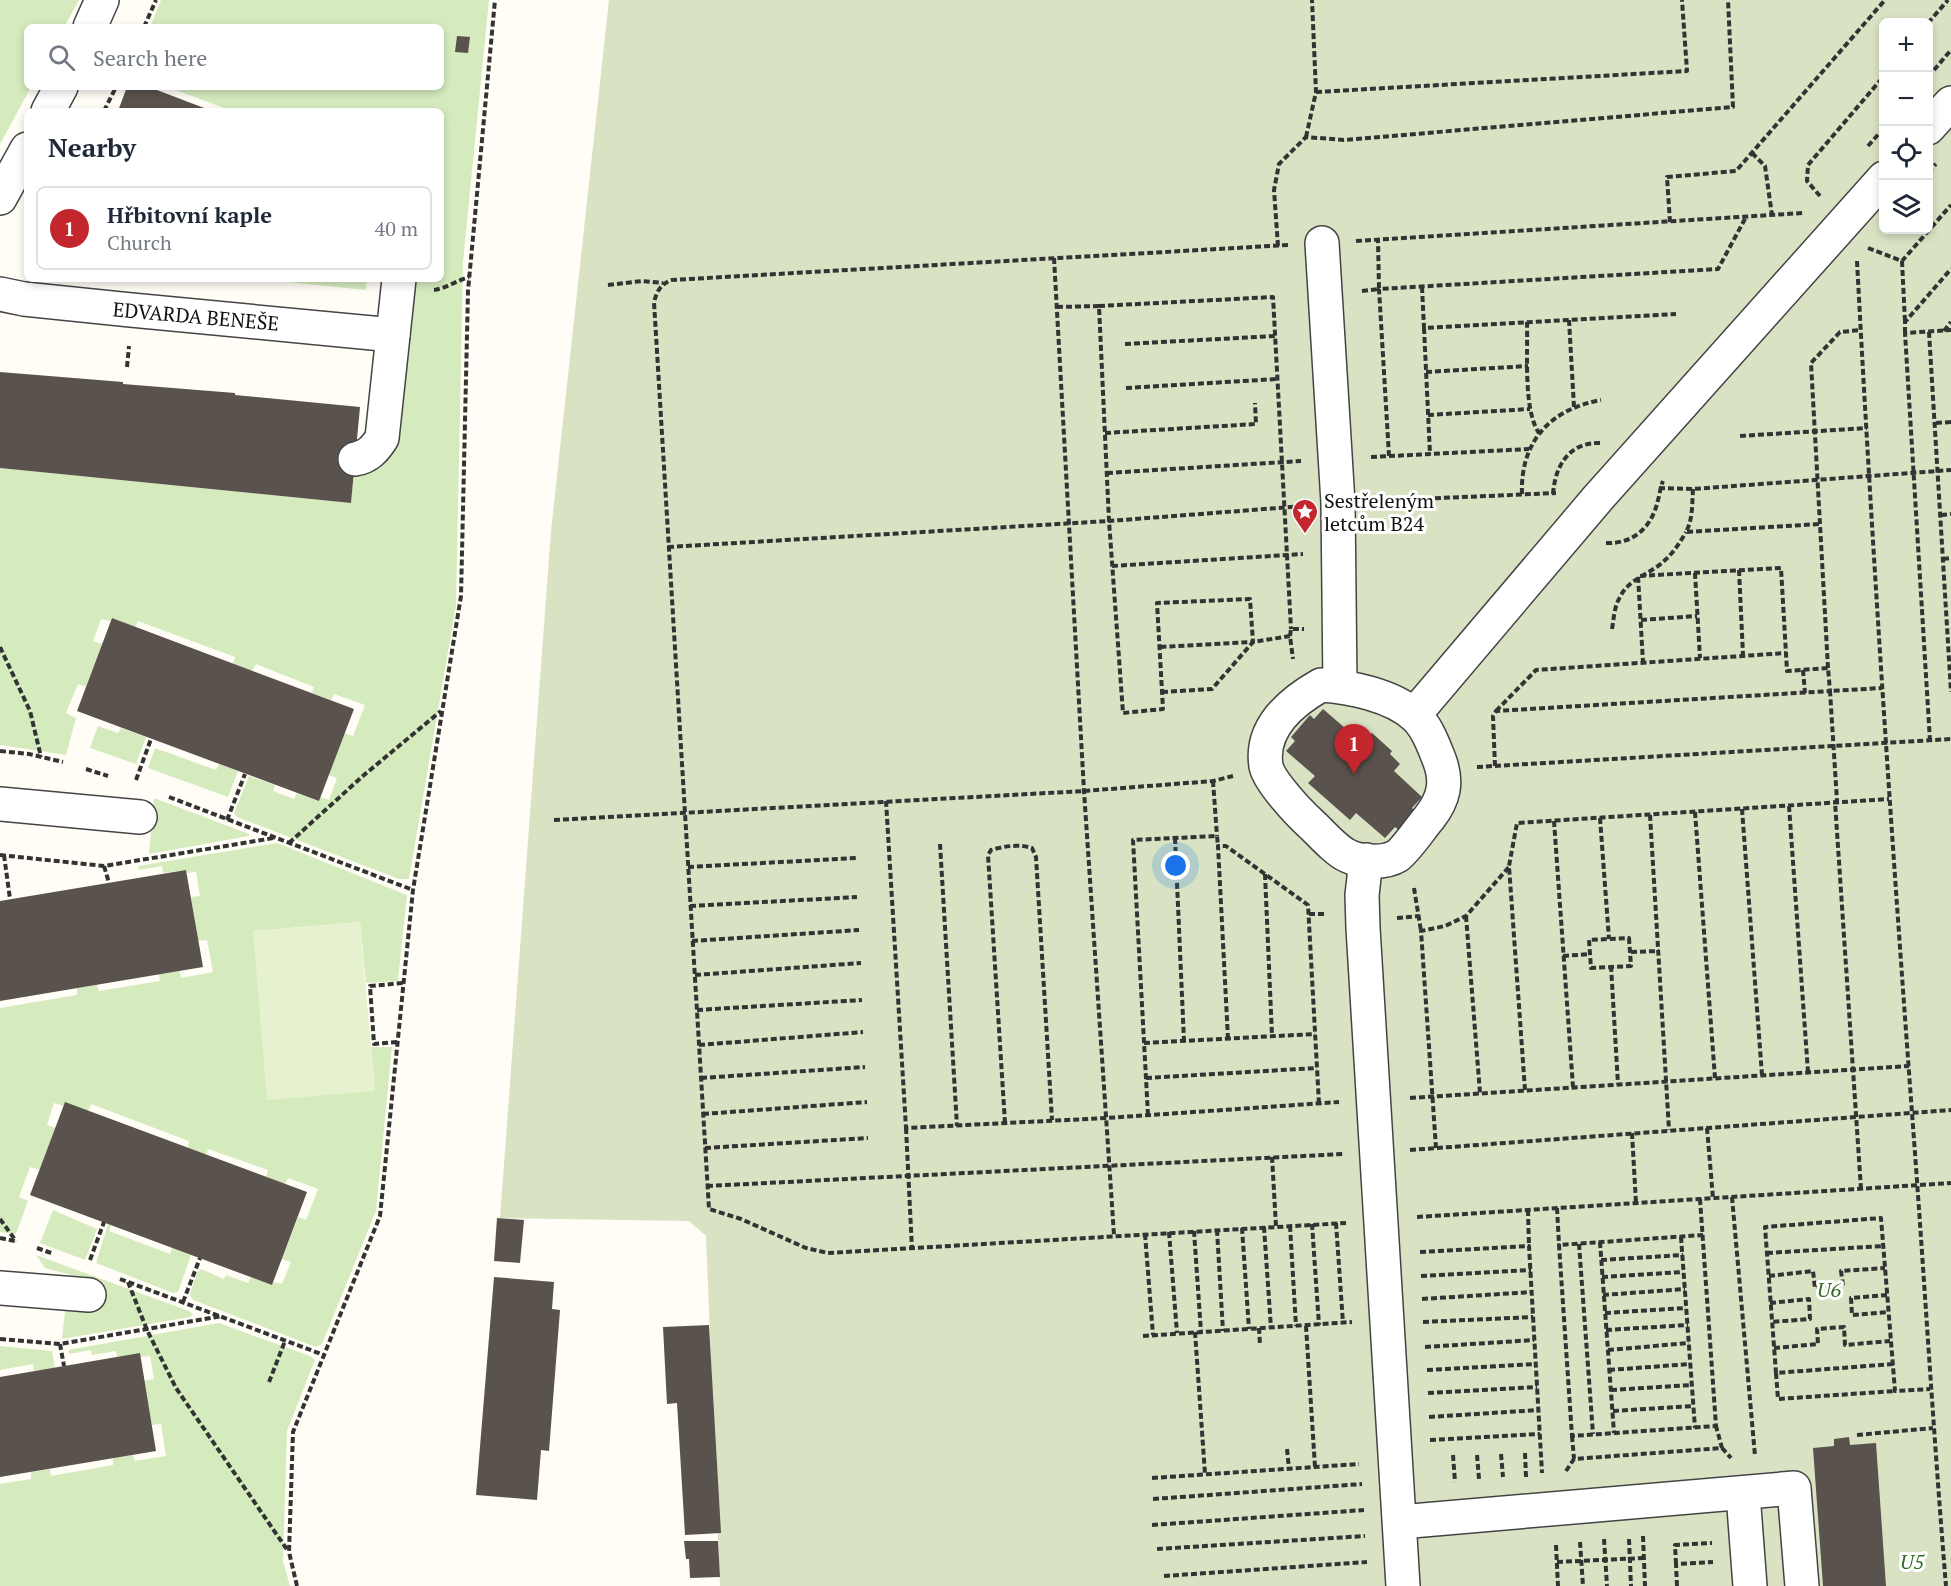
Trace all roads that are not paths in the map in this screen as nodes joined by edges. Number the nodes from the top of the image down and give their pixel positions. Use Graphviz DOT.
graph roads {
  1 [pos="102,0"];
  2 [pos="91,24"];
  3 [pos="59,90"];
  4 [pos="1951,103"];
  5 [pos="50,108"];
  6 [pos="1931,126"];
  7 [pos="24,154"];
  8 [pos="1882,180"];
  9 [pos="0,198"];
  10 [pos="1322,243"];
  11 [pos="399,282"];
  12 [pos="0,294"];
  13 [pos="393,335"];
  14 [pos="355,459"];
  15 [pos="1327,687"];
  16 [pos="1414,715"];
  17 [pos="0,804"];
  18 [pos="150,806"];
  19 [pos="1381,858"];
  20 [pos="89,1281"];
  21 [pos="0,1288"];
  22 [pos="1743,1494"];
  23 [pos="1400,1522"];
  24 [pos="1750,1586"];
  25 [pos="1802,1586"];
  1 -- 2 [label="street"];
  3 -- 5 [label="street"];
  4 -- 6 [label="street"];
  7 -- 9 [label="street"];
  8 -- 16 [label="street"];
  10 -- 15 [label="street"];
  11 -- 13 [label="street"];
  12 -- 13 [label="street, EDVARDA BENEŠE"];
  13 -- 14 [label="street"];
  15 -- 16 [label="street"];
  15 -- 19 [label="street"];
  16 -- 19 [label="street"];
  17 -- 18 [label="street"];
  19 -- 23 [label="street"];
  20 -- 21 [label="street"];
  22 -- 23 [label="street"];
  22 -- 24 [label="street"];
  22 -- 25 [label="street"];
}
